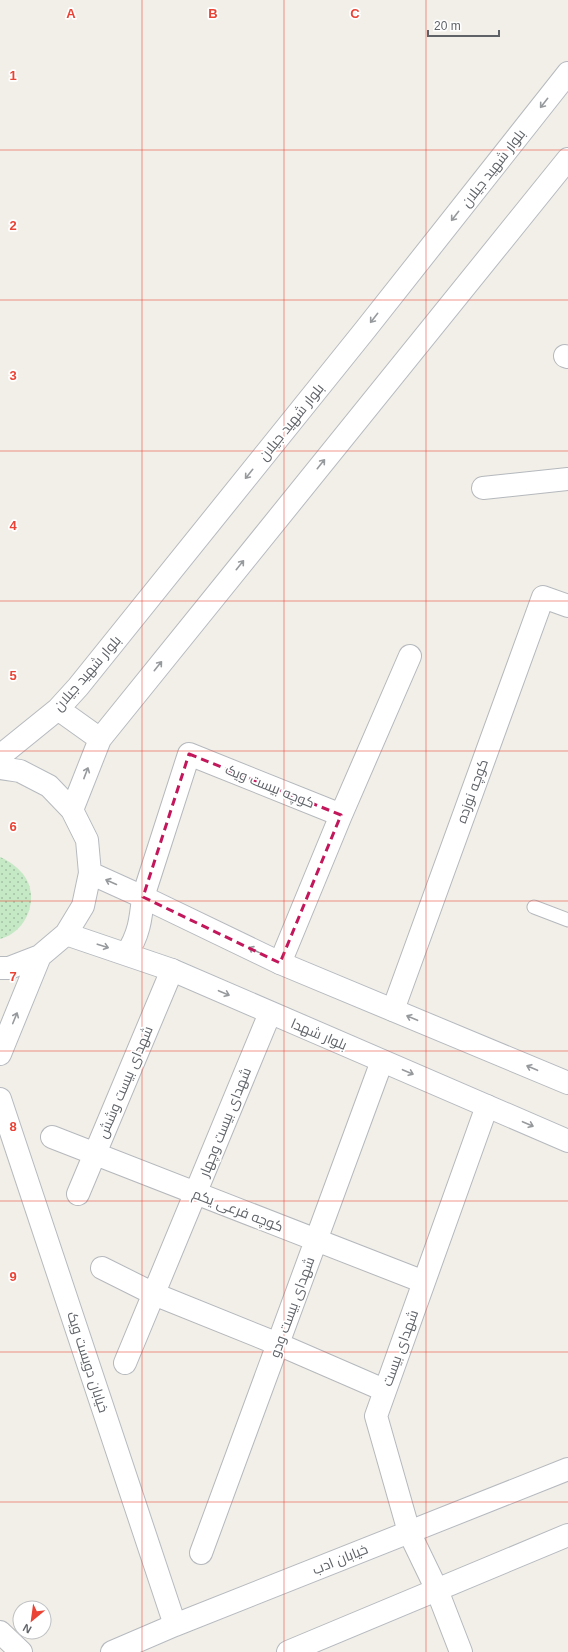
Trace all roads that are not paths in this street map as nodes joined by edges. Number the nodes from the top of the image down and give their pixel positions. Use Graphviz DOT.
graph roads {
  1 [pos="568,73"];
  2 [pos="568,159"];
  3 [pos="568,479"];
  4 [pos="483,488"];
  5 [pos="568,606"];
  6 [pos="410,656"];
  7 [pos="58,709"];
  8 [pos="100,739"];
  9 [pos="0,756"];
  10 [pos="0,768"];
  11 [pos="72,810"];
  12 [pos="341,815"];
  13 [pos="90,873"];
  14 [pos="143,896"];
  15 [pos="534,908"];
  16 [pos="568,920"];
  17 [pos="66,934"];
  18 [pos="126,954"];
  19 [pos="40,956"];
  20 [pos="280,963"];
  21 [pos="0,968"];
  22 [pos="172,970"];
  23 [pos="393,1010"];
  24 [pos="270,1013"];
  25 [pos="0,1054"];
  26 [pos="382,1061"];
  27 [pos="568,1083"];
  28 [pos="0,1099"];
  29 [pos="487,1106"];
  30 [pos="52,1137"];
  31 [pos="568,1141"];
  32 [pos="94,1154"];
  33 [pos="196,1193"];
  34 [pos="78,1194"];
  35 [pos="316,1240"];
  36 [pos="102,1268"];
  37 [pos="424,1282"];
  38 [pos="154,1294"];
  39 [pos="278,1344"];
  40 [pos="125,1363"];
  41 [pos="384,1390"];
  42 [pos="568,1469"];
  43 [pos="409,1532"];
  44 [pos="568,1535"];
  45 [pos="201,1553"];
  46 [pos="437,1590"];
  47 [pos="175,1625"];
  48 [pos="0,1632"];
  49 [pos="22,1652"];
  50 [pos="112,1652"];
  51 [pos="288,1652"];
  52 [pos="461,1652"];
  1 -- 7 [label="street, بلوار شهید جیلان, one-way"];
  8 -- 2 [label="street, one-way"];
  3 -- 4 [label="street"];
  5 -- 23 [label="street, کوچه نوزده"];
  6 -- 12 [label="street"];
  7 -- 8 [label="street"];
  7 -- 9 [label="street, بلوار شهید جیلان"];
  11 -- 8 [label="street, one-way"];
  10 -- 11 [label="street"];
  11 -- 13 [label="street"];
  12 -- 14 [label="street, کوچه بیست ویک"];
  12 -- 20 [label="street"];
  14 -- 13 [label="street, one-way"];
  13 -- 17 [label="street"];
  14 -- 18 [label="street"];
  20 -- 14 [label="street, one-way"];
  15 -- 16 [label="lane"];
  17 -- 18 [label="street, بلوار شهدا, one-way"];
  17 -- 19 [label="street"];
  18 -- 22 [label="street, بلوار شهدا"];
  19 -- 21 [label="street"];
  25 -- 19 [label="street, one-way"];
  20 -- 23 [label="street"];
  22 -- 24 [label="street, بلوار شهدا, one-way"];
  22 -- 32 [label="street, شهدای بیست وشش"];
  27 -- 23 [label="street, one-way"];
  24 -- 26 [label="street, بلوار شهدا"];
  24 -- 33 [label="street, شهدای بیست وچهار"];
  26 -- 29 [label="street, بلوار شهدا, one-way"];
  26 -- 35 [label="street, شهدای بیست ودو"];
  28 -- 47 [label="street, خیابان دویست ویک"];
  29 -- 31 [label="street, بلوار شهدا, one-way"];
  29 -- 37 [label="street, شهدای بیست"];
  30 -- 32 [label="street, کوچه فرعی یکم"];
  32 -- 33 [label="street, کوچه فرعی یکم"];
  32 -- 34 [label="street, شهدای بیست وشش"];
  33 -- 35 [label="street, کوچه فرعی یکم"];
  33 -- 38 [label="street, شهدای بیست وچهار"];
  35 -- 37 [label="street, کوچه فرعی یکم"];
  35 -- 39 [label="street, شهدای بیست ودو"];
  36 -- 38 [label="street"];
  37 -- 41 [label="street, شهدای بیست"];
  38 -- 39 [label="street"];
  38 -- 40 [label="street, شهدای بیست وچهار"];
  39 -- 41 [label="street"];
  39 -- 45 [label="street, شهدای بیست ودو"];
  41 -- 43 [label="street, شهدای بیست"];
  42 -- 43 [label="street, خیابان ادب"];
  43 -- 46 [label="street, شهدای بیست"];
  43 -- 47 [label="street, خیابان ادب"];
  44 -- 46 [label="street"];
  46 -- 51 [label="street"];
  46 -- 52 [label="street, شهدای بیست"];
  47 -- 50 [label="street, خیابان ادب"];
  48 -- 49 [label="street"];
}
